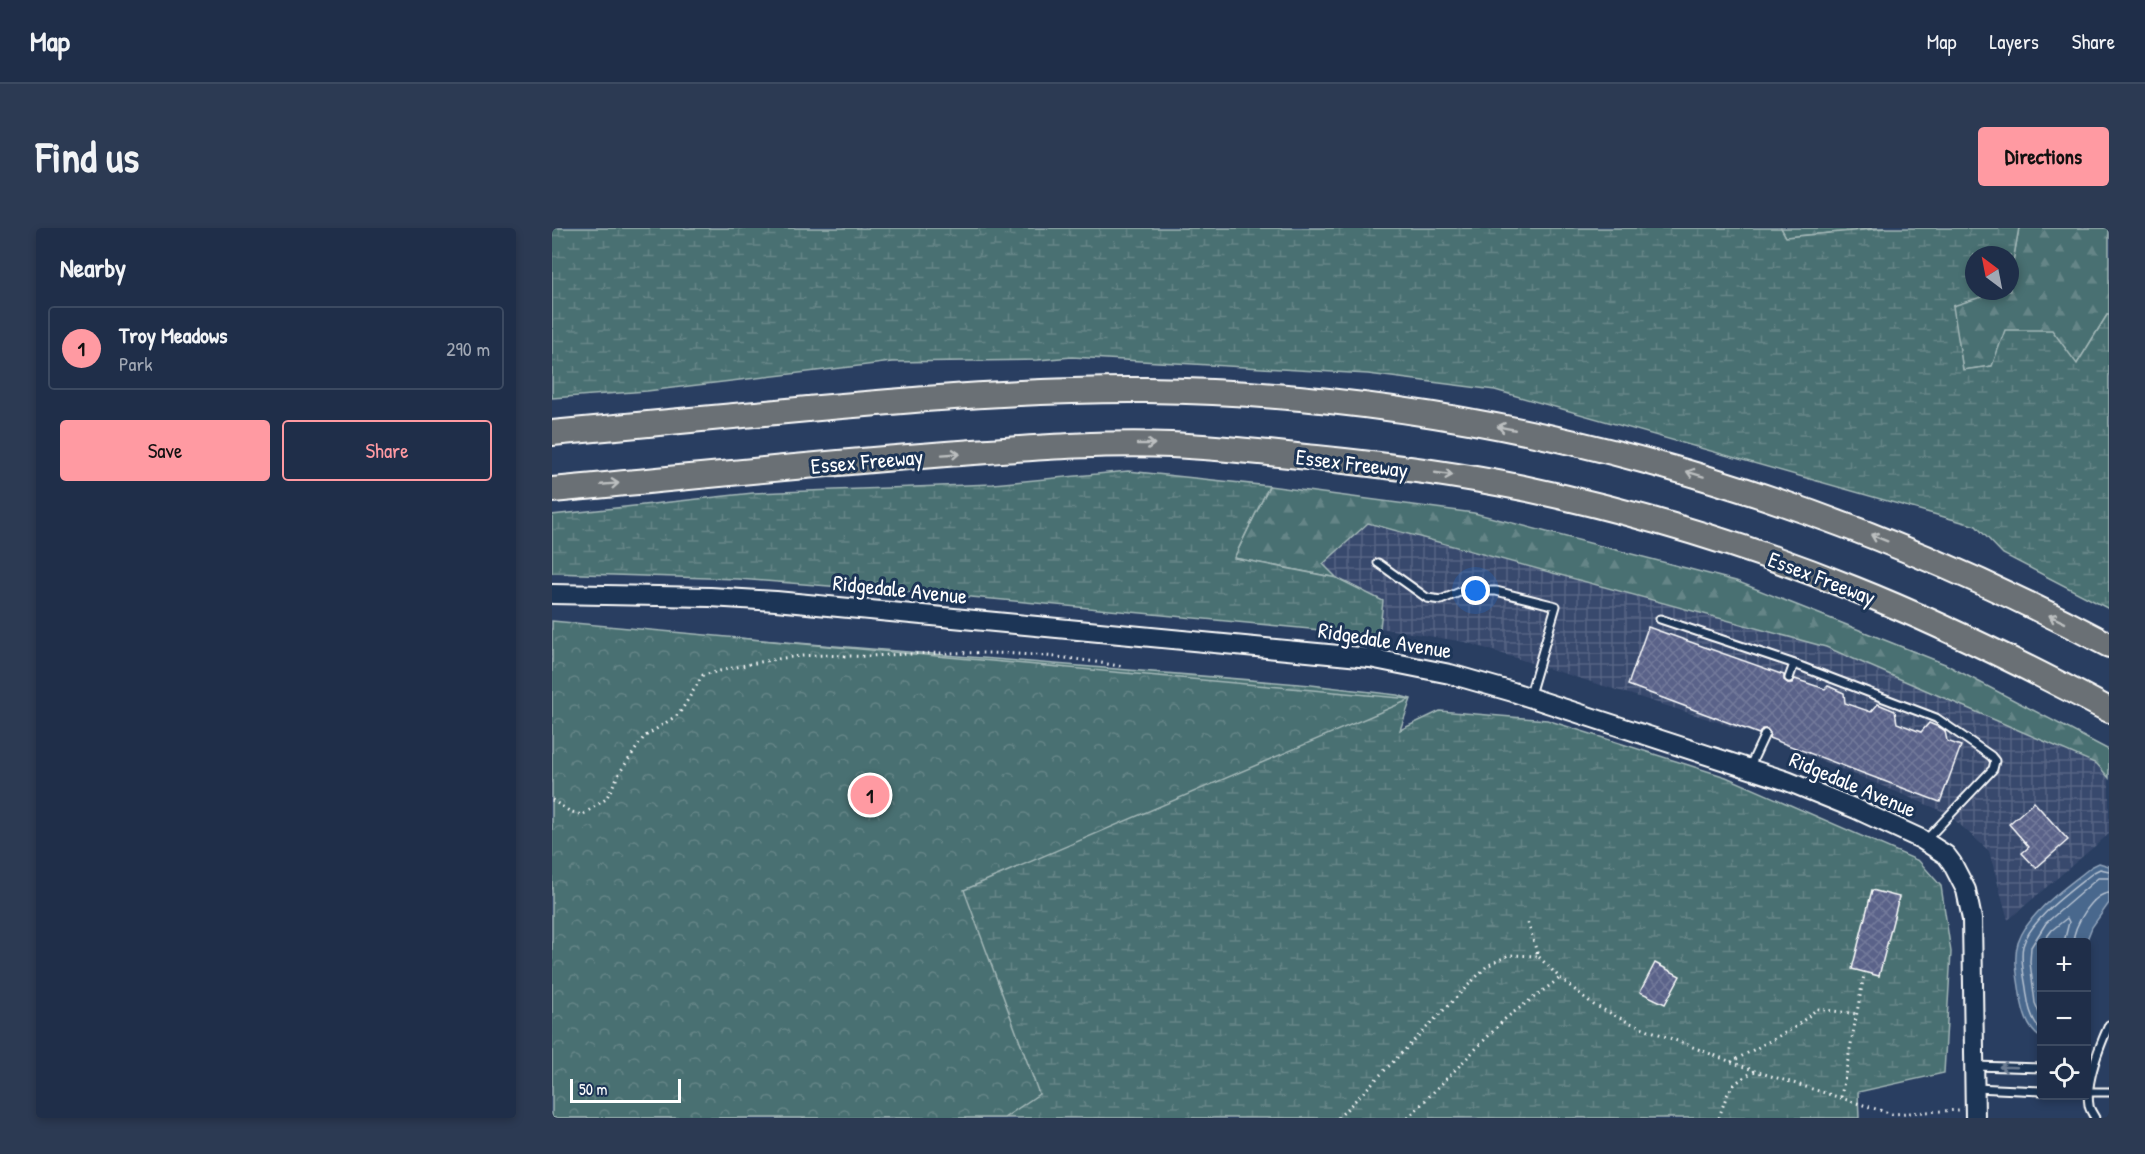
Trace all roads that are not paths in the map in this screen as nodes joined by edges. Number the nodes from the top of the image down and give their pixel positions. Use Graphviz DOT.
graph roads {
  1 [pos="552,433"];
  2 [pos="552,490"];
  3 [pos="1378,563"];
  4 [pos="552,594"];
  5 [pos="1660,619"];
  6 [pos="2109,645"];
  7 [pos="1794,664"];
  8 [pos="1789,678"];
  9 [pos="1529,698"];
  10 [pos="2109,710"];
  11 [pos="1765,734"];
  12 [pos="1748,769"];
  13 [pos="1925,841"];
  14 [pos="2109,1025"];
  15 [pos="1975,1066"];
  16 [pos="2091,1067"];
  17 [pos="2037,1068"];
  18 [pos="1976,1088"];
  19 [pos="2037,1091"];
  20 [pos="2091,1092"];
  21 [pos="2109,1092"];
  22 [pos="2089,1100"];
  23 [pos="1976,1113"];
  24 [pos="2095,1118"];
  6 -- 1 [label="highway, one-way"];
  2 -- 10 [label="highway, Essex Freeway, one-way"];
  3 -- 9 [label="lane"];
  4 -- 9 [label="main road, Ridgedale Avenue"];
  5 -- 7 [label="lane"];
  7 -- 8 [label="lane"];
  7 -- 13 [label="lane"];
  9 -- 12 [label="main road, Ridgedale Avenue"];
  11 -- 12 [label="lane"];
  12 -- 13 [label="main road, Ridgedale Avenue"];
  13 -- 15 [label="main road, Ridgedale Avenue"];
  14 -- 16 [label="lane"];
  17 -- 15 [label="lane, one-way"];
  15 -- 18 [label="main road, Ridgedale Avenue"];
  18 -- 19 [label="lane"];
  18 -- 23 [label="main road, Ridgedale Avenue"];
  20 -- 21 [label="lane"];
  22 -- 24 [label="lane"];
}
